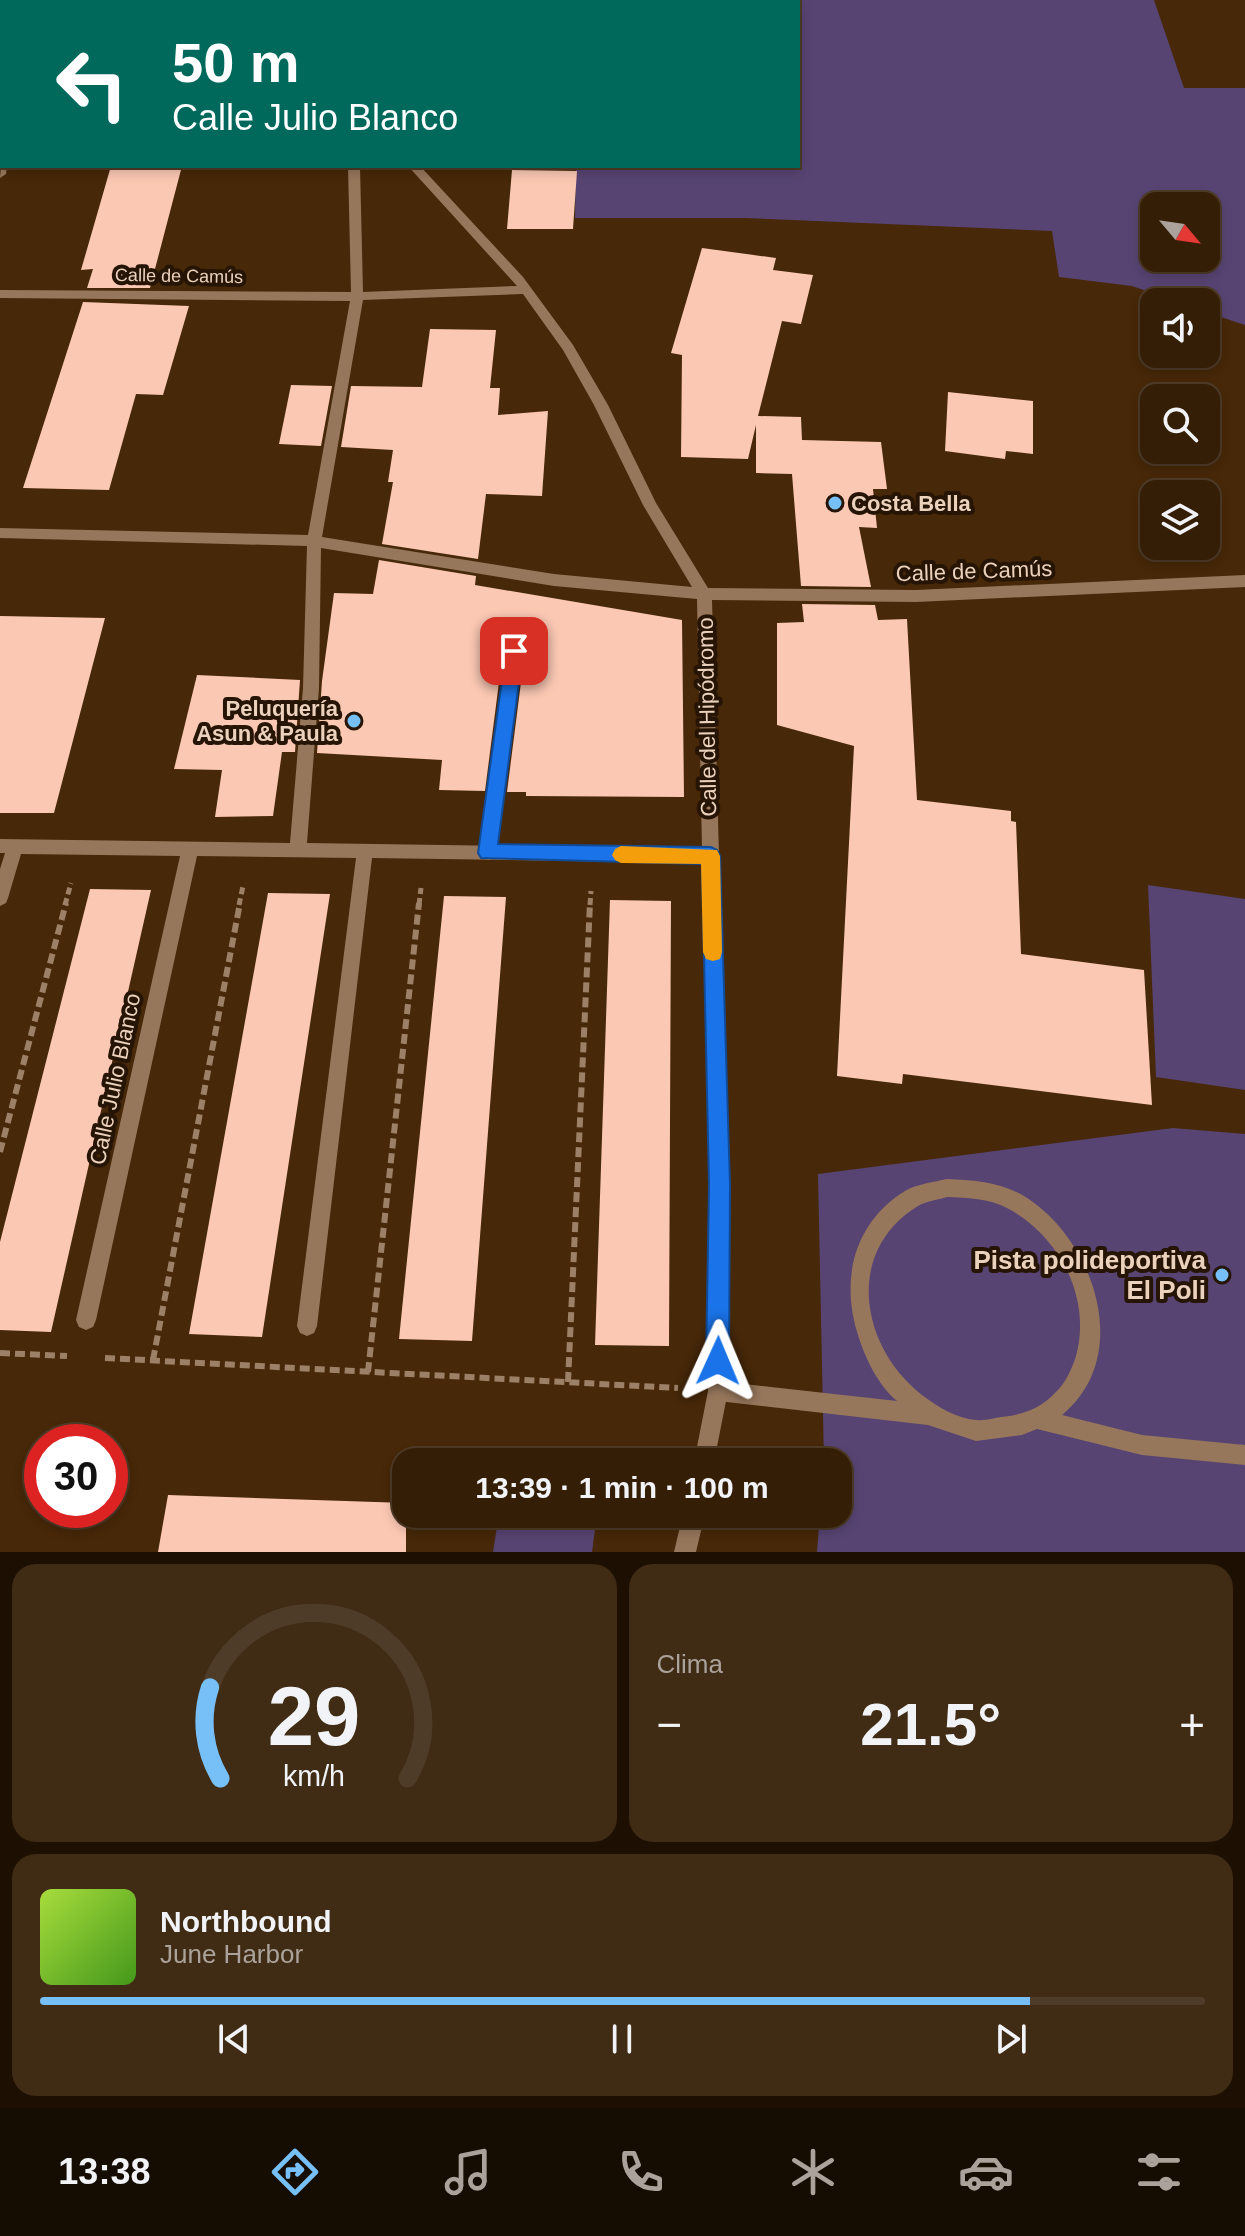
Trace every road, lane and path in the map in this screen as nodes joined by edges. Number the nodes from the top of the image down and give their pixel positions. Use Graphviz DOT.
graph roads {
  1 [pos="354,168"];
  2 [pos="416,168"];
  3 [pos="527,290"];
  4 [pos="0,294"];
  5 [pos="357,297"];
  6 [pos="0,533"];
  7 [pos="314,541"];
  8 [pos="1245,581"];
  9 [pos="704,594"];
  10 [pos="514,651"];
  11 [pos="8,846"];
  12 [pos="81,848"];
  13 [pos="190,849"];
  14 [pos="250,850"];
  15 [pos="298,850"];
  16 [pos="365,851"];
  17 [pos="425,851"];
  18 [pos="488,853"];
  19 [pos="593,854"];
  20 [pos="711,856"];
  21 [pos="0,898"];
  22 [pos="0,1152"];
  23 [pos="86,1320"];
  24 [pos="307,1326"];
  25 [pos="0,1353"];
  26 [pos="76,1356"];
  27 [pos="92,1357"];
  28 [pos="153,1360"];
  29 [pos="368,1372"];
  30 [pos="568,1382"];
  31 [pos="718,1391"];
  32 [pos="929,1415"];
  33 [pos="1038,1419"];
  34 [pos="707,1448"];
  35 [pos="1245,1455"];
  36 [pos="691,1528"];
  37 [pos="685,1552"];
  1 -- 5 [label="street"];
  2 -- 3 [label="street"];
  3 -- 5 [label="street, Calle de Camús"];
  3 -- 9 [label="street"];
  4 -- 5 [label="street, Calle de Camús"];
  5 -- 7 [label="street"];
  6 -- 7 [label="street, Calle de Camús"];
  7 -- 9 [label="street, Calle de Camús"];
  7 -- 15 [label="street"];
  8 -- 9 [label="street, Calle de Camús"];
  9 -- 20 [label="street, Calle del Hipódromo"];
  10 -- 18 [label="street"];
  11 -- 12 [label="street"];
  11 -- 21 [label="street"];
  12 -- 13 [label="street"];
  12 -- 22 [label="path"];
  13 -- 14 [label="street"];
  13 -- 23 [label="street, Calle Julio Blanco"];
  14 -- 15 [label="street"];
  14 -- 28 [label="path"];
  15 -- 16 [label="street"];
  16 -- 17 [label="street"];
  16 -- 24 [label="street"];
  17 -- 18 [label="street"];
  17 -- 29 [label="path"];
  18 -- 19 [label="street"];
  19 -- 20 [label="street"];
  19 -- 30 [label="path"];
  20 -- 31 [label="street, Calle del Hipódromo"];
  25 -- 26 [label="path"];
  27 -- 28 [label="path"];
  28 -- 29 [label="path"];
  29 -- 30 [label="path"];
  30 -- 31 [label="path"];
  31 -- 32 [label="street"];
  31 -- 34 [label="street, Calle del Hipódromo"];
  32 -- 33 [label="street"];
  32 -- 33 [label="street"];
  33 -- 35 [label="street"];
  36 -- 37 [label="street"];
}
